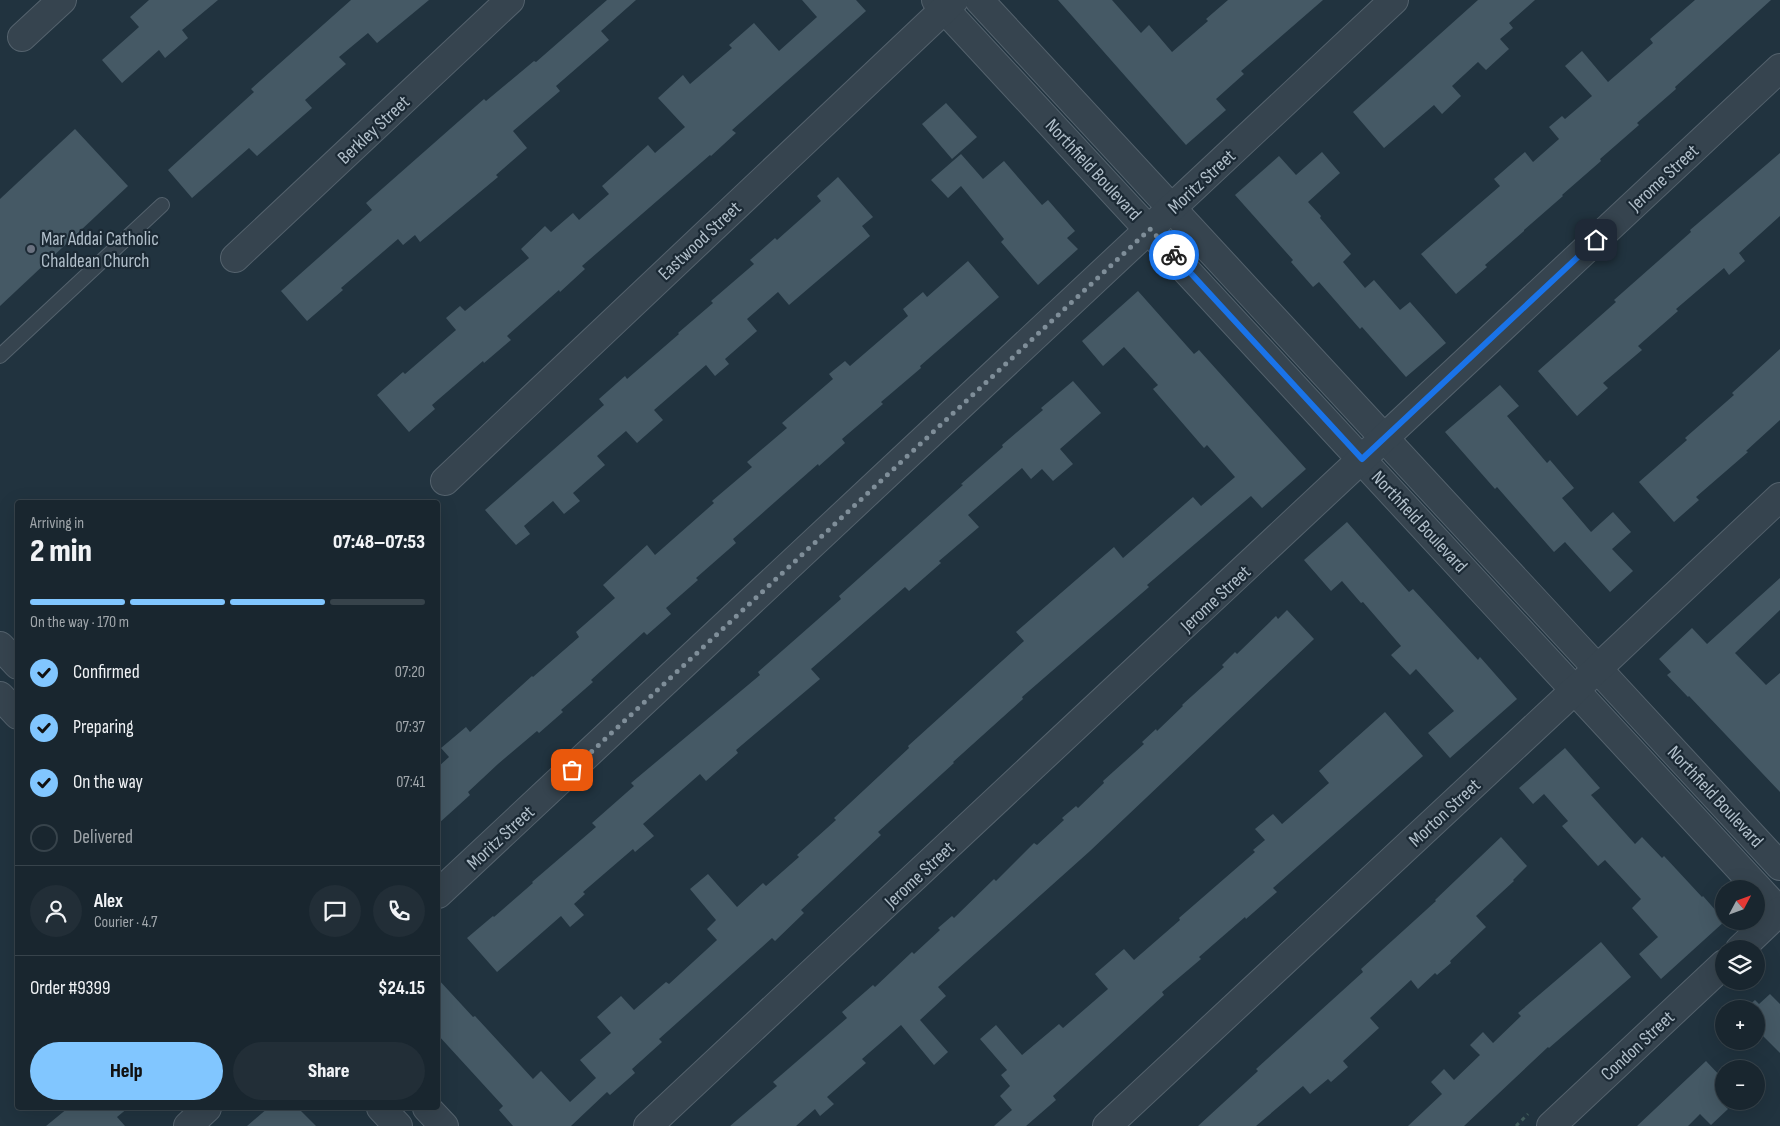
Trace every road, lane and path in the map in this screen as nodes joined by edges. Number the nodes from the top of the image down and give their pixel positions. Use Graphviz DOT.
graph roads {
  1 [pos="62,0"];
  2 [pos="510,0"];
  3 [pos="979,0"];
  4 [pos="1394,0"];
  5 [pos="945,3"];
  6 [pos="22,37"];
  7 [pos="1780,68"];
  8 [pos="162,205"];
  9 [pos="1171,208"];
  10 [pos="1150,229"];
  11 [pos="235,258"];
  12 [pos="0,356"];
  13 [pos="1384,439"];
  14 [pos="1362,459"];
  15 [pos="445,481"];
  16 [pos="1780,497"];
  17 [pos="0,646"];
  18 [pos="15,662"];
  19 [pos="1597,669"];
  20 [pos="1575,690"];
  21 [pos="0,696"];
  22 [pos="15,712"];
  23 [pos="1780,866"];
  24 [pos="440,892"];
  25 [pos="1780,911"];
  26 [pos="1749,940"];
  27 [pos="1715,972"];
  28 [pos="205,1110"];
  29 [pos="383,1110"];
  30 [pos="429,1110"];
  31 [pos="188,1126"];
  32 [pos="398,1126"];
  33 [pos="444,1126"];
  34 [pos="648,1126"];
  35 [pos="1107,1126"];
  36 [pos="1551,1126"];
  1 -- 6 [label="street"];
  2 -- 11 [label="street, Berkley Street"];
  3 -- 9 [label="street, Northfield Boulevard"];
  4 -- 9 [label="street, Moritz Street"];
  5 -- 10 [label="street, Northfield Boulevard"];
  5 -- 15 [label="street, Eastwood Street"];
  7 -- 13 [label="street, Jerome Street"];
  8 -- 12 [label="lane"];
  9 -- 10 [label="street, Moritz Street"];
  9 -- 13 [label="street, Northfield Boulevard"];
  10 -- 14 [label="street, Northfield Boulevard"];
  10 -- 24 [label="street, Moritz Street"];
  13 -- 14 [label="street, Jerome Street"];
  13 -- 19 [label="street, Northfield Boulevard"];
  14 -- 20 [label="street, Northfield Boulevard"];
  14 -- 34 [label="street, Jerome Street"];
  16 -- 19 [label="street, Morton Street"];
  17 -- 18 [label="street"];
  19 -- 20 [label="street, Morton Street"];
  19 -- 23 [label="street, Northfield Boulevard"];
  20 -- 25 [label="street, Northfield Boulevard"];
  20 -- 35 [label="street, Morton Street"];
  21 -- 22 [label="street"];
  25 -- 26 [label="street"];
  27 -- 36 [label="street, Condon Street"];
  28 -- 31 [label="street"];
  29 -- 32 [label="street"];
  30 -- 33 [label="street"];
}
